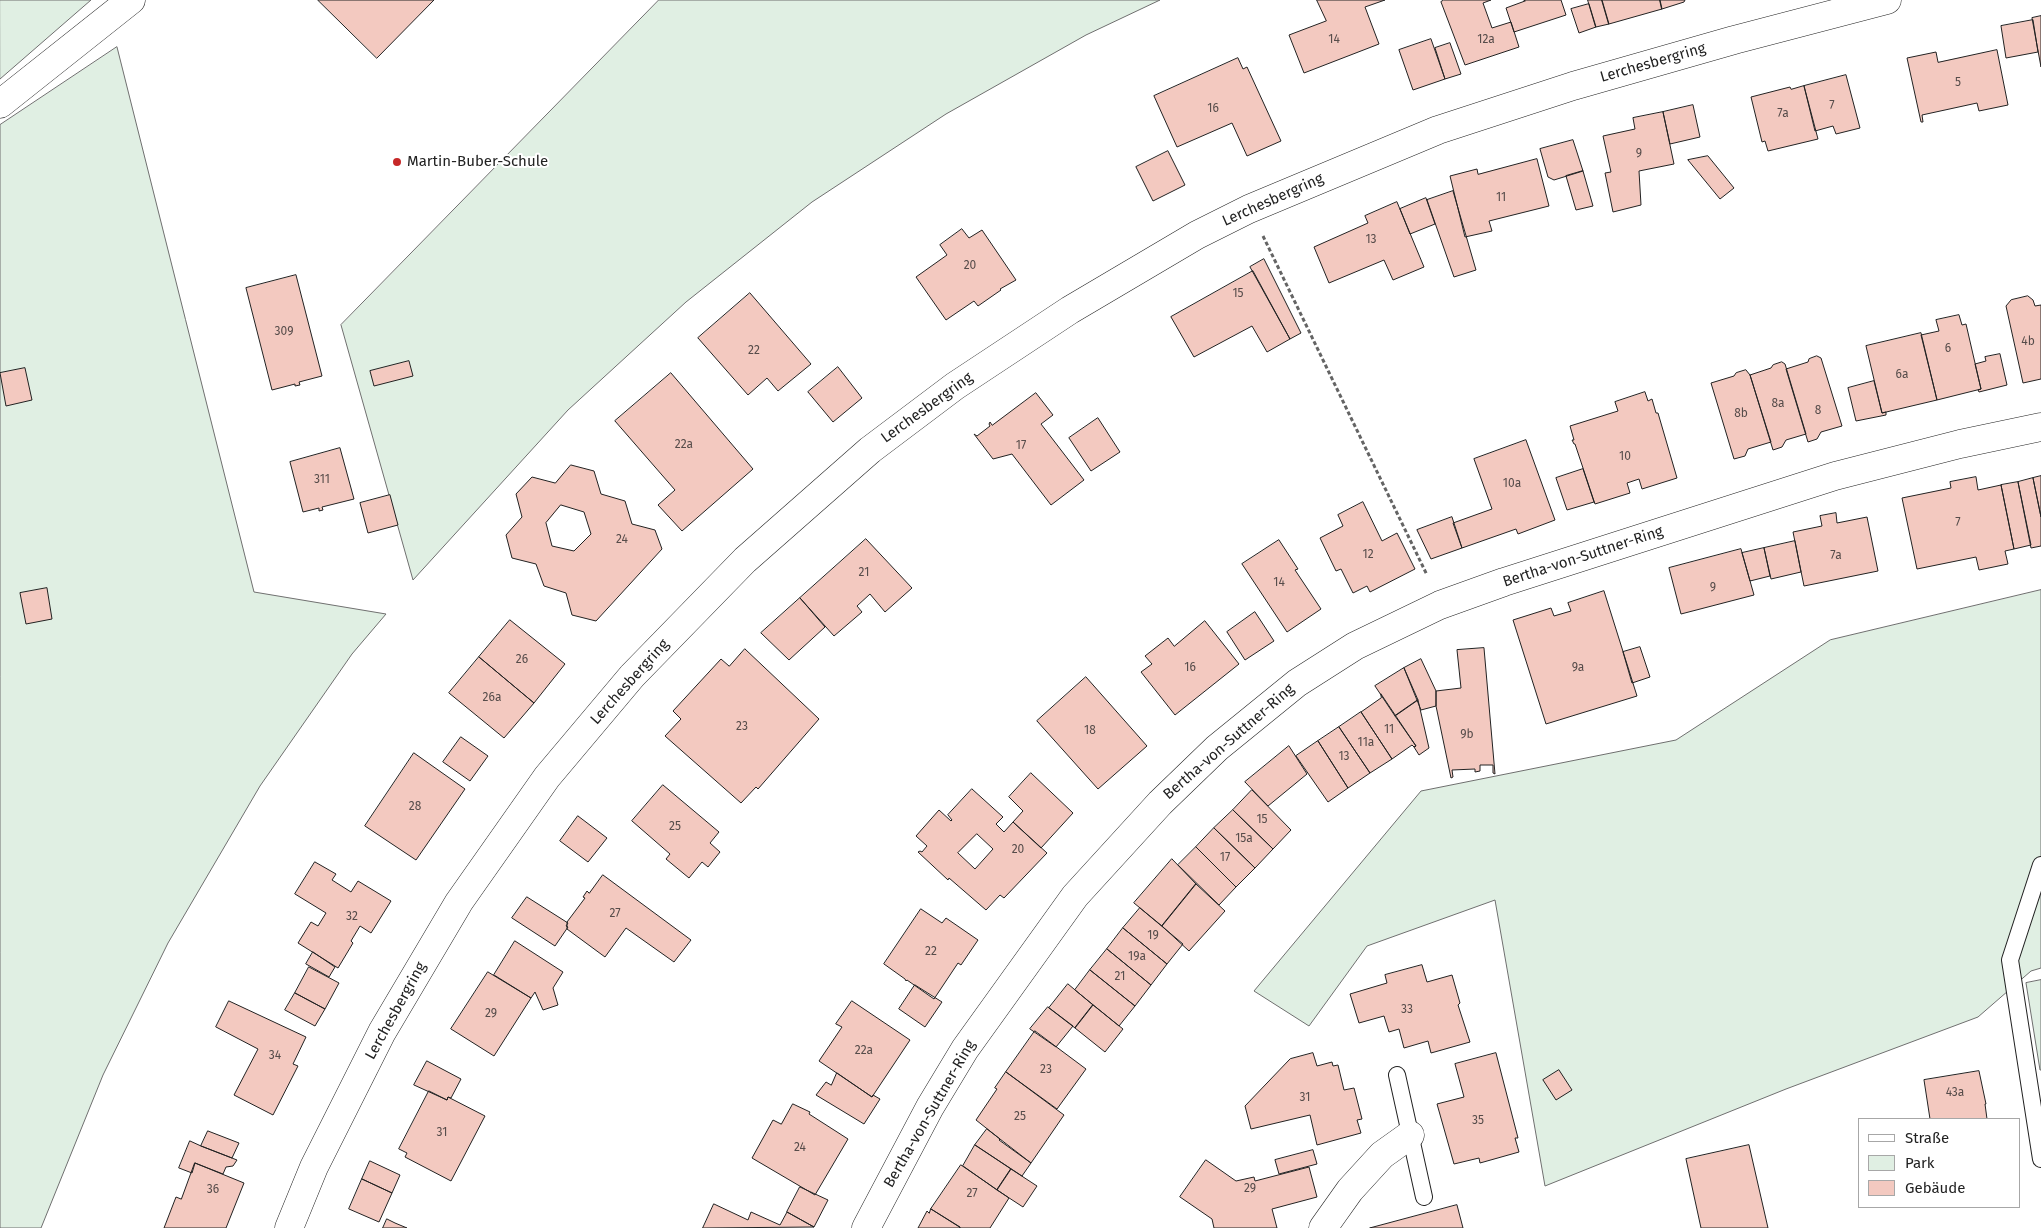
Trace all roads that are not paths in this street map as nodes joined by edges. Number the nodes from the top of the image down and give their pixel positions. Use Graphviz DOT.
graph roads {
  1 [pos="131,0"];
  2 [pos="1887,0"];
  3 [pos="0,104"];
  4 [pos="2041,427"];
  5 [pos="2041,865"];
  6 [pos="1397,1076"];
  7 [pos="1410,1135"];
  8 [pos="2041,1159"];
  9 [pos="1424,1197"];
  10 [pos="289,1228"];
  11 [pos="866,1228"];
  12 [pos="1323,1228"];
  1 -- 3 [label="street"];
  2 -- 10 [label="street, Lerchesbergring"];
  4 -- 11 [label="street, Bertha-von-Suttner-Ring"];
  5 -- 8 [label="lane"];
  6 -- 7 [label="lane"];
  7 -- 9 [label="lane"];
  7 -- 12 [label="street"];
}
